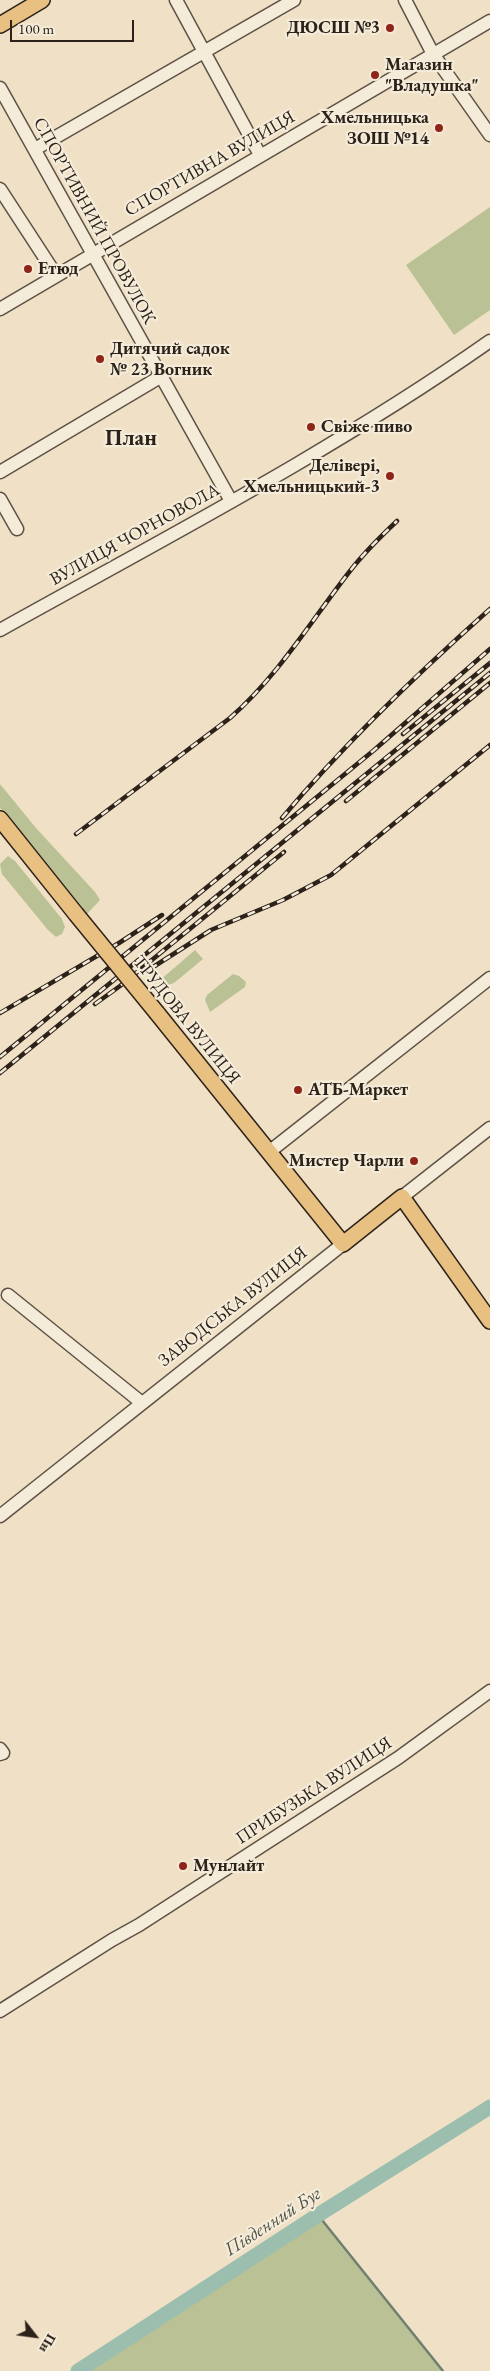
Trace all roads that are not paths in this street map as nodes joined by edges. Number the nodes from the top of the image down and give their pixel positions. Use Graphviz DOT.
graph roads {
  1 [pos="42,0"];
  2 [pos="176,0"];
  3 [pos="294,0"];
  4 [pos="405,0"];
  5 [pos="1,21"];
  6 [pos="490,21"];
  7 [pos="206,52"];
  8 [pos="433,54"];
  9 [pos="0,88"];
  10 [pos="490,135"];
  11 [pos="35,150"];
  12 [pos="260,156"];
  13 [pos="0,190"];
  14 [pos="91,254"];
  15 [pos="56,275"];
  16 [pos="0,308"];
  17 [pos="490,341"];
  18 [pos="160,377"];
  19 [pos="0,472"];
  20 [pos="0,499"];
  21 [pos="231,502"];
  22 [pos="17,529"];
  23 [pos="0,630"];
  24 [pos="0,818"];
  25 [pos="490,978"];
  26 [pos="490,1128"];
  27 [pos="269,1152"];
  28 [pos="402,1198"];
  29 [pos="343,1244"];
  30 [pos="8,1295"];
  31 [pos="490,1321"];
  32 [pos="142,1403"];
  33 [pos="0,1516"];
  34 [pos="490,1690"];
  35 [pos="0,2011"];
  1 -- 5 [label="main road"];
  2 -- 7 [label="street"];
  3 -- 7 [label="street"];
  4 -- 8 [label="street"];
  6 -- 8 [label="street, СПОРТИВНА ВУЛИЦЯ"];
  7 -- 11 [label="street"];
  7 -- 12 [label="street"];
  8 -- 10 [label="street"];
  8 -- 12 [label="street, СПОРТИВНА ВУЛИЦЯ"];
  9 -- 11 [label="street, СПОРТИВНИЙ ПРОВУЛОК"];
  11 -- 14 [label="street, СПОРТИВНИЙ ПРОВУЛОК"];
  12 -- 14 [label="street, СПОРТИВНА ВУЛИЦЯ"];
  13 -- 15 [label="street"];
  14 -- 15 [label="street, СПОРТИВНА ВУЛИЦЯ"];
  14 -- 18 [label="street, СПОРТИВНИЙ ПРОВУЛОК"];
  15 -- 16 [label="street, СПОРТИВНА ВУЛИЦЯ"];
  17 -- 21 [label="street, ВУЛИЦЯ ЧОРНОВОЛА"];
  18 -- 19 [label="street"];
  18 -- 21 [label="street, СПОРТИВНИЙ ПРОВУЛОК"];
  20 -- 22 [label="street"];
  21 -- 23 [label="street, ВУЛИЦЯ ЧОРНОВОЛА"];
  24 -- 27 [label="main road, ТРУДОВА ВУЛИЦЯ, bridge"];
  25 -- 27 [label="street"];
  26 -- 28 [label="street, ЗАВОДСЬКА ВУЛИЦЯ"];
  27 -- 29 [label="main road, ТРУДОВА ВУЛИЦЯ"];
  28 -- 29 [label="main road, ЗАВОДСЬКА ВУЛИЦЯ"];
  28 -- 31 [label="main road"];
  29 -- 32 [label="street, ЗАВОДСЬКА ВУЛИЦЯ"];
  30 -- 32 [label="street"];
  32 -- 33 [label="street, ЗАВОДСЬКА ВУЛИЦЯ"];
  34 -- 35 [label="street, ПРИБУЗЬКА ВУЛИЦЯ"];
}
